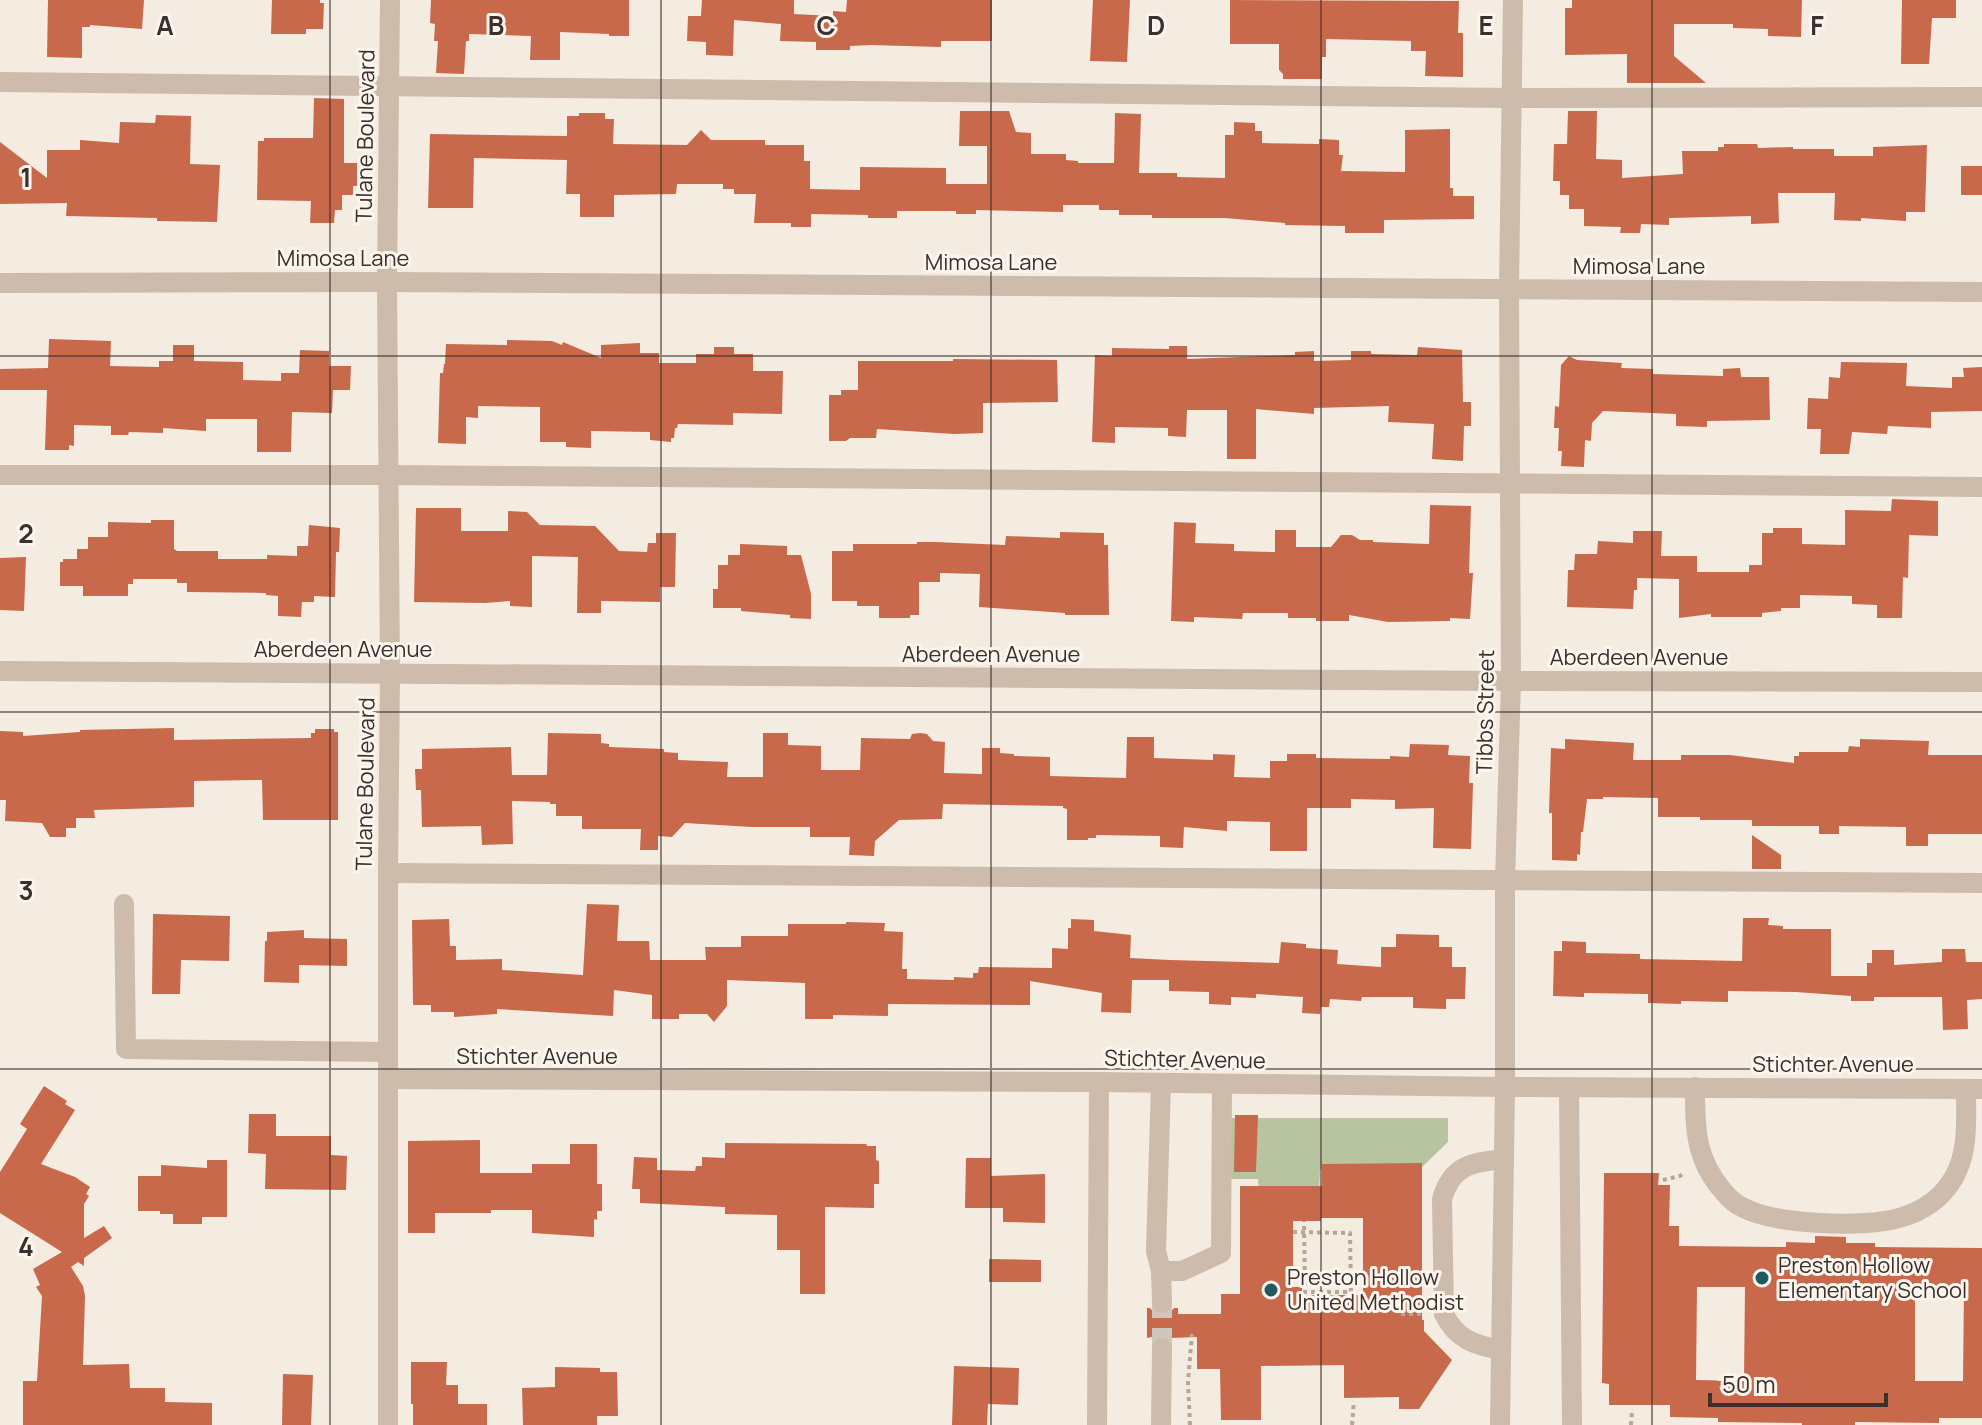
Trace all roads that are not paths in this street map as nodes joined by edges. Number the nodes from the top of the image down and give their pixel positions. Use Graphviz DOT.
graph roads {
  1 [pos="390,0"];
  2 [pos="1513,0"];
  3 [pos="0,82"];
  4 [pos="389,85"];
  5 [pos="1982,97"];
  6 [pos="1512,98"];
  7 [pos="387,282"];
  8 [pos="0,283"];
  9 [pos="1509,289"];
  10 [pos="1982,292"];
  11 [pos="0,475"];
  12 [pos="388,475"];
  13 [pos="1510,483"];
  14 [pos="1982,487"];
  15 [pos="0,671"];
  16 [pos="390,674"];
  17 [pos="1511,681"];
  18 [pos="1982,682"];
  19 [pos="388,873"];
  20 [pos="1505,881"];
  21 [pos="1982,883"];
  22 [pos="124,904"];
  23 [pos="388,1052"];
  24 [pos="388,1079"];
  25 [pos="1099,1082"];
  26 [pos="1161,1083"];
  27 [pos="1222,1084"];
  28 [pos="1505,1087"];
  29 [pos="1569,1087"];
  30 [pos="1695,1087"];
  31 [pos="1974,1089"];
  32 [pos="1503,1159"];
  33 [pos="1161,1271"];
  34 [pos="1162,1303"];
  35 [pos="1162,1348"];
  36 [pos="1501,1350"];
  37 [pos="388,1425"];
  38 [pos="1097,1425"];
  39 [pos="1161,1425"];
  40 [pos="1500,1425"];
  41 [pos="1572,1425"];
  1 -- 4 [label="street, Tulane Boulevard"];
  2 -- 6 [label="street, Tibbs Street"];
  3 -- 4 [label="street"];
  4 -- 6 [label="street"];
  4 -- 7 [label="street, Tulane Boulevard"];
  5 -- 6 [label="street"];
  6 -- 9 [label="street, Tibbs Street"];
  7 -- 8 [label="street, Mimosa Lane"];
  7 -- 9 [label="street, Mimosa Lane"];
  7 -- 12 [label="street, Tulane Boulevard"];
  9 -- 10 [label="street, Mimosa Lane"];
  9 -- 13 [label="street, Tibbs Street"];
  11 -- 12 [label="street"];
  12 -- 13 [label="street"];
  12 -- 16 [label="street, Tulane Boulevard"];
  13 -- 14 [label="street"];
  13 -- 17 [label="street, Tibbs Street"];
  15 -- 16 [label="street, Aberdeen Avenue"];
  16 -- 17 [label="street, Aberdeen Avenue"];
  16 -- 19 [label="street, Tulane Boulevard"];
  17 -- 18 [label="street, Aberdeen Avenue"];
  17 -- 20 [label="street, Tibbs Street"];
  19 -- 20 [label="street"];
  19 -- 23 [label="street, Tulane Boulevard"];
  20 -- 21 [label="street"];
  20 -- 28 [label="street, Tibbs Street"];
  22 -- 23 [label="street"];
  23 -- 24 [label="street, Tulane Boulevard"];
  24 -- 25 [label="street, Stichter Avenue"];
  24 -- 37 [label="street, Tulane Boulevard"];
  25 -- 26 [label="street, Stichter Avenue"];
  25 -- 38 [label="street"];
  26 -- 27 [label="street, Stichter Avenue"];
  26 -- 33 [label="street"];
  27 -- 28 [label="street, Stichter Avenue"];
  27 -- 33 [label="street"];
  28 -- 29 [label="street, Stichter Avenue"];
  28 -- 32 [label="street, Tibbs Street"];
  29 -- 30 [label="street, Stichter Avenue"];
  29 -- 41 [label="street"];
  30 -- 31 [label="street, Stichter Avenue"];
  30 -- 31 [label="street"];
  32 -- 36 [label="street, Tibbs Street"];
  32 -- 36 [label="street"];
  33 -- 34 [label="street"];
  35 -- 39 [label="street"];
  36 -- 40 [label="street, Tibbs Street"];
}
